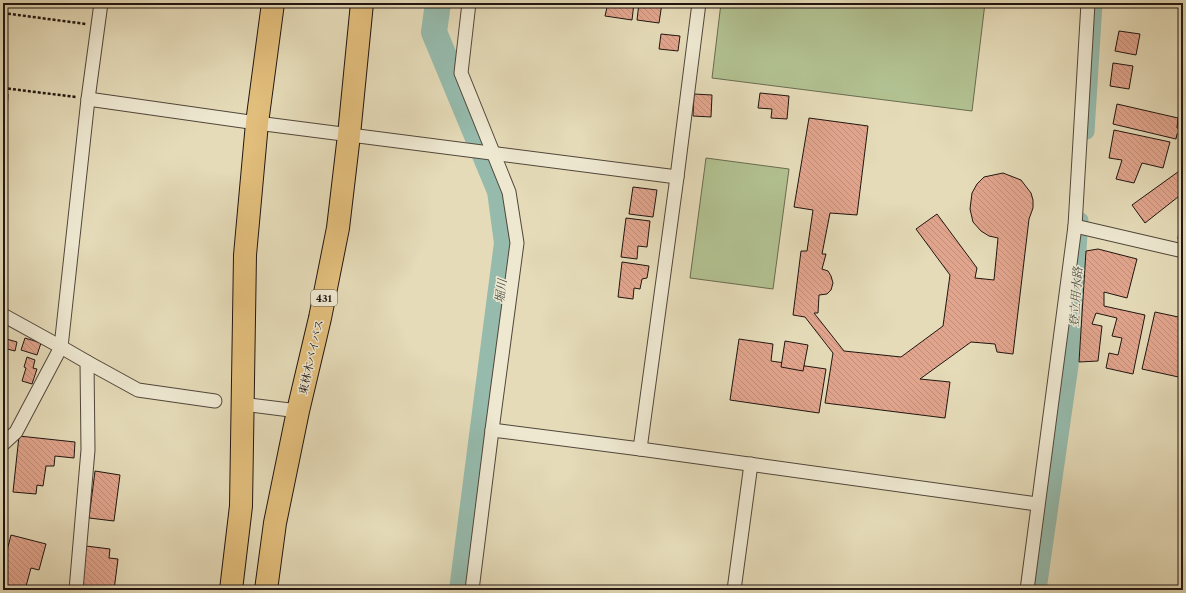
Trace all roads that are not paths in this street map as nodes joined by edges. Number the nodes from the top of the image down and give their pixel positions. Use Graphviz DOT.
graph roads {
  1 [pos="101,3"];
  2 [pos="273,3"];
  3 [pos="362,3"];
  4 [pos="469,3"];
  5 [pos="699,3"];
  6 [pos="1088,3"];
  7 [pos="88,99"];
  8 [pos="257,123"];
  9 [pos="349,135"];
  10 [pos="493,153"];
  11 [pos="678,177"];
  12 [pos="1075,226"];
  13 [pos="1183,251"];
  14 [pos="3,315"];
  15 [pos="61,346"];
  16 [pos="87,362"];
  17 [pos="215,400"];
  18 [pos="242,404"];
  19 [pos="298,411"];
  20 [pos="492,430"];
  21 [pos="3,444"];
  22 [pos="640,449"];
  23 [pos="751,464"];
  24 [pos="1037,504"];
  25 [pos="76,590"];
  26 [pos="231,590"];
  27 [pos="266,590"];
  28 [pos="472,590"];
  29 [pos="734,590"];
  30 [pos="1027,590"];
  1 -- 7 [label="street"];
  2 -- 8 [label="highway"];
  3 -- 9 [label="highway, 東林木バイパス / 431"];
  4 -- 10 [label="street"];
  5 -- 11 [label="street"];
  6 -- 12 [label="street"];
  7 -- 8 [label="street"];
  7 -- 15 [label="street"];
  8 -- 9 [label="street"];
  8 -- 18 [label="highway"];
  9 -- 10 [label="street"];
  9 -- 19 [label="highway, 東林木バイパス / 431"];
  10 -- 11 [label="street"];
  10 -- 20 [label="street"];
  11 -- 22 [label="street"];
  12 -- 13 [label="street"];
  12 -- 24 [label="street"];
  14 -- 15 [label="street"];
  15 -- 16 [label="street"];
  15 -- 21 [label="street"];
  16 -- 17 [label="street"];
  16 -- 25 [label="street"];
  18 -- 19 [label="street"];
  18 -- 26 [label="highway"];
  19 -- 27 [label="highway, 東林木バイパス / 431"];
  20 -- 22 [label="street"];
  20 -- 28 [label="street"];
  22 -- 23 [label="street"];
  23 -- 24 [label="street"];
  23 -- 29 [label="street"];
  24 -- 30 [label="street"];
}
